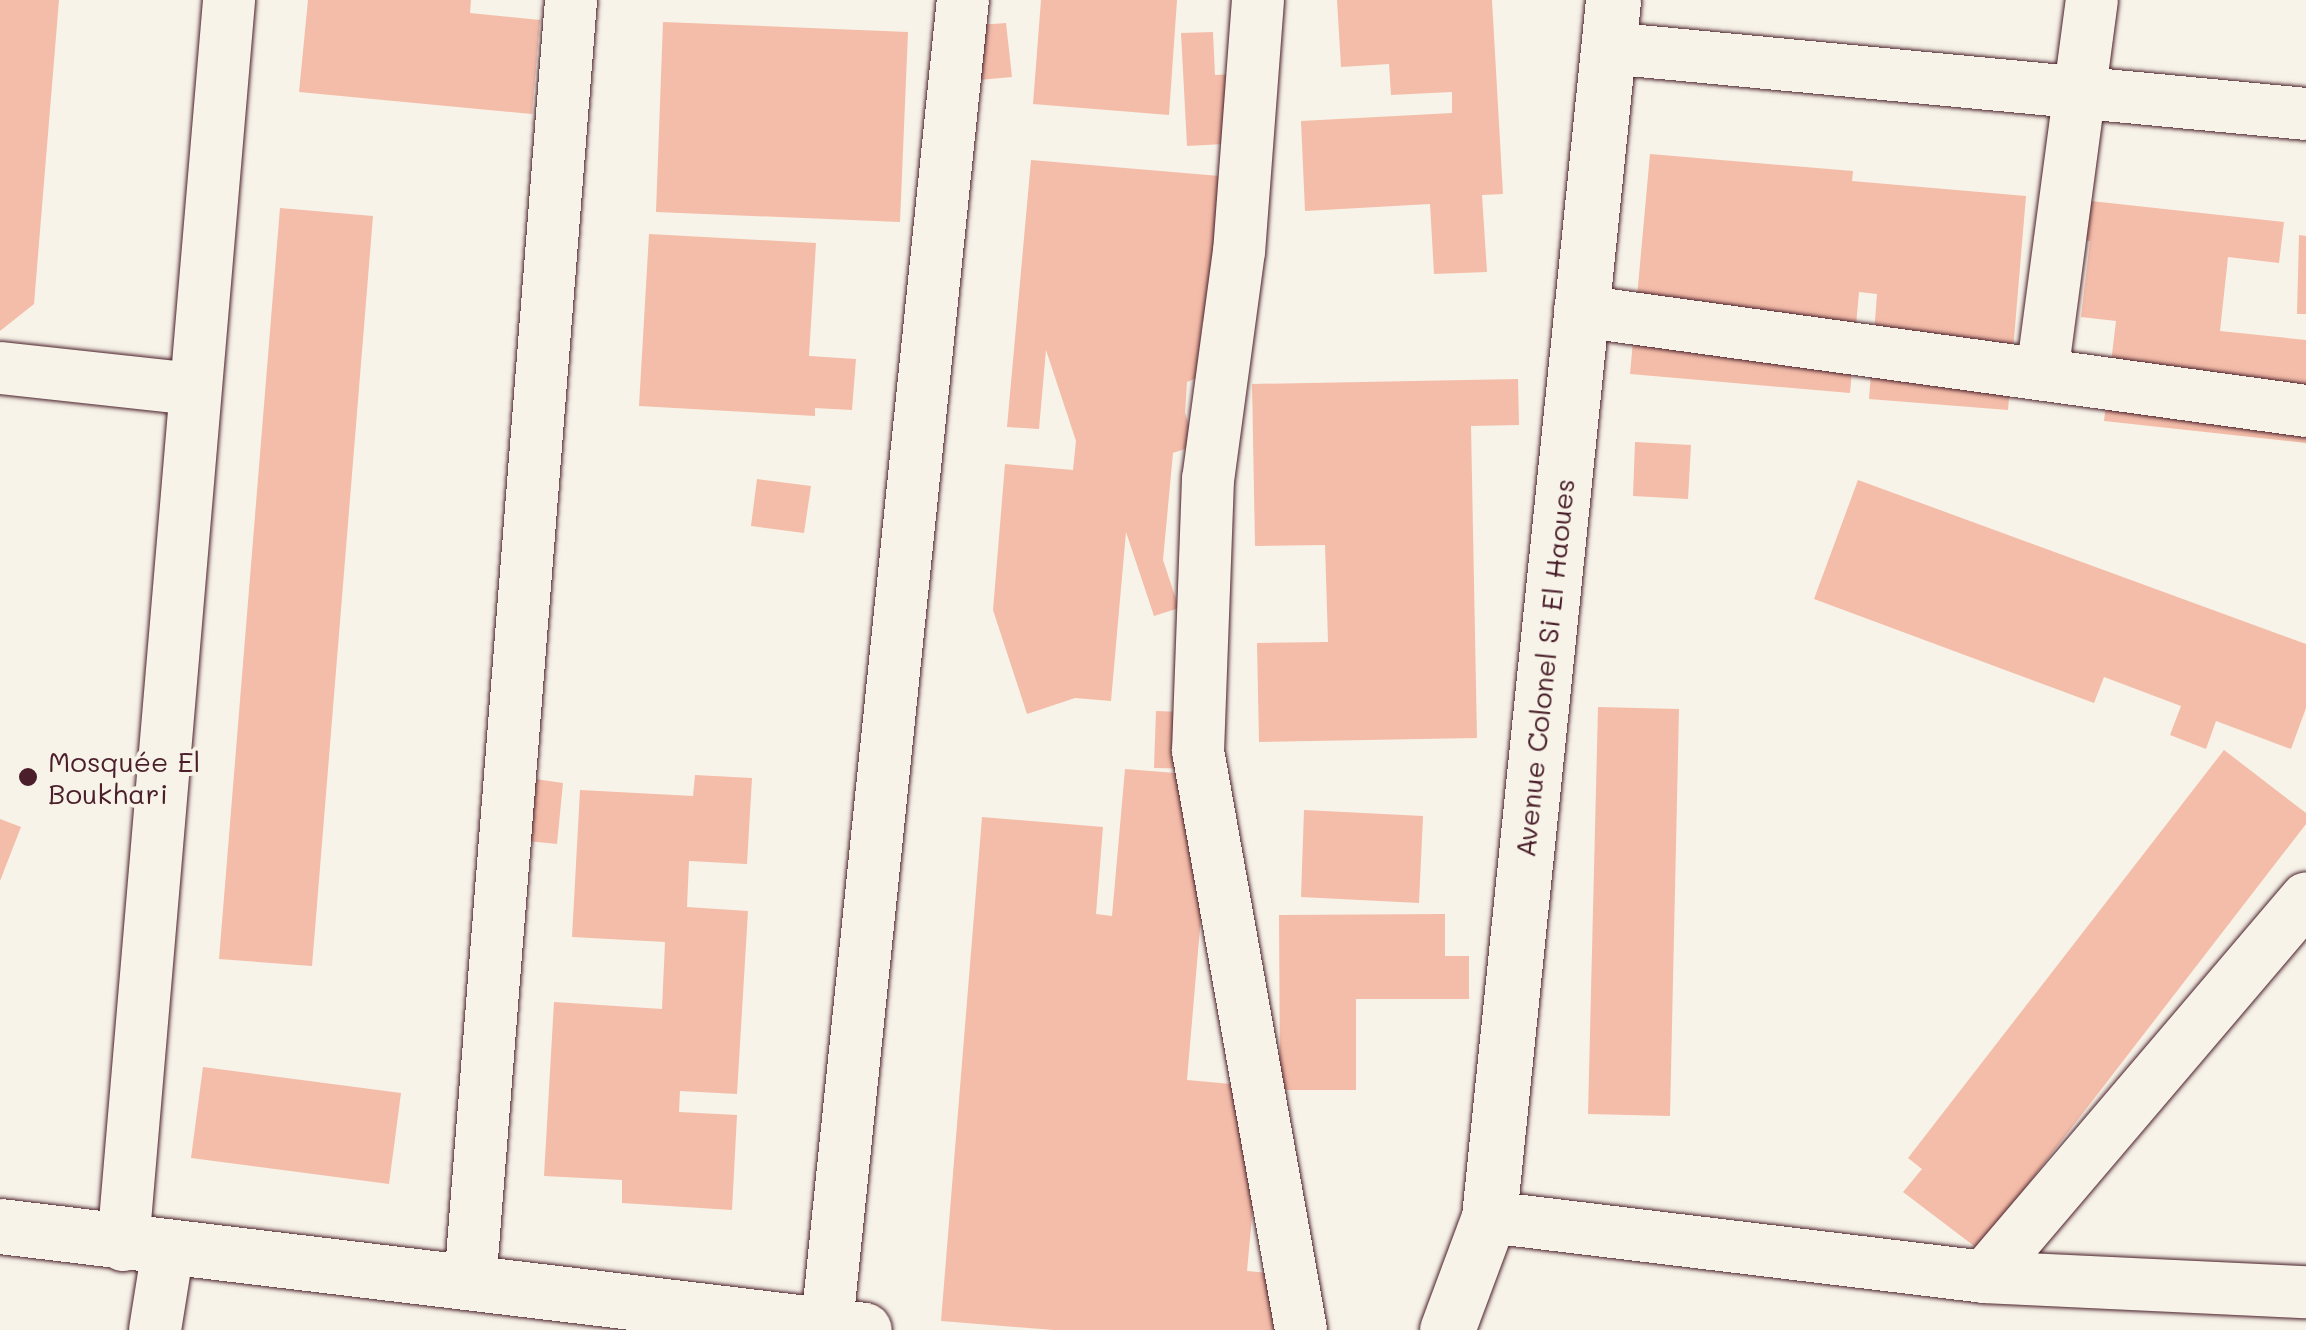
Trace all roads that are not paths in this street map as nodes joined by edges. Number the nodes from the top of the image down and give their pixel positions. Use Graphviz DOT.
graph roads {
  1 [pos="229,0"];
  2 [pos="570,0"];
  3 [pos="963,0"];
  4 [pos="1258,0"];
  5 [pos="2092,0"];
  6 [pos="1610,24"];
  7 [pos="2079,92"];
  8 [pos="2306,114"];
  9 [pos="1580,312"];
  10 [pos="0,368"];
  11 [pos="2042,374"];
  12 [pos="192,390"];
  13 [pos="2306,410"];
  14 [pos="2306,898"];
  15 [pos="1488,1217"];
  16 [pos="0,1226"];
  17 [pos="145,1247"];
  18 [pos="1984,1277"];
  19 [pos="470,1284"];
  20 [pos="2306,1292"];
  21 [pos="765,1324"];
  22 [pos="845,1327"];
  23 [pos="155,1330"];
  24 [pos="1301,1330"];
  25 [pos="1447,1330"];
  1 -- 12 [label="street"];
  2 -- 19 [label="street"];
  3 -- 22 [label="street"];
  4 -- 24 [label="street"];
  5 -- 7 [label="street"];
  6 -- 7 [label="street"];
  6 -- 9 [label="street, Avenue Colonel Si El Haoues"];
  7 -- 8 [label="street"];
  7 -- 11 [label="street"];
  9 -- 11 [label="street"];
  9 -- 15 [label="street, Avenue Colonel Si El Haoues"];
  10 -- 12 [label="street"];
  11 -- 13 [label="street"];
  12 -- 17 [label="street"];
  14 -- 18 [label="street"];
  15 -- 18 [label="street"];
  15 -- 25 [label="street, Avenue Colonel Si El Haoues"];
  16 -- 17 [label="street"];
  17 -- 19 [label="street"];
  17 -- 23 [label="street"];
  18 -- 20 [label="street"];
  19 -- 21 [label="street"];
  21 -- 22 [label="street"];
}
